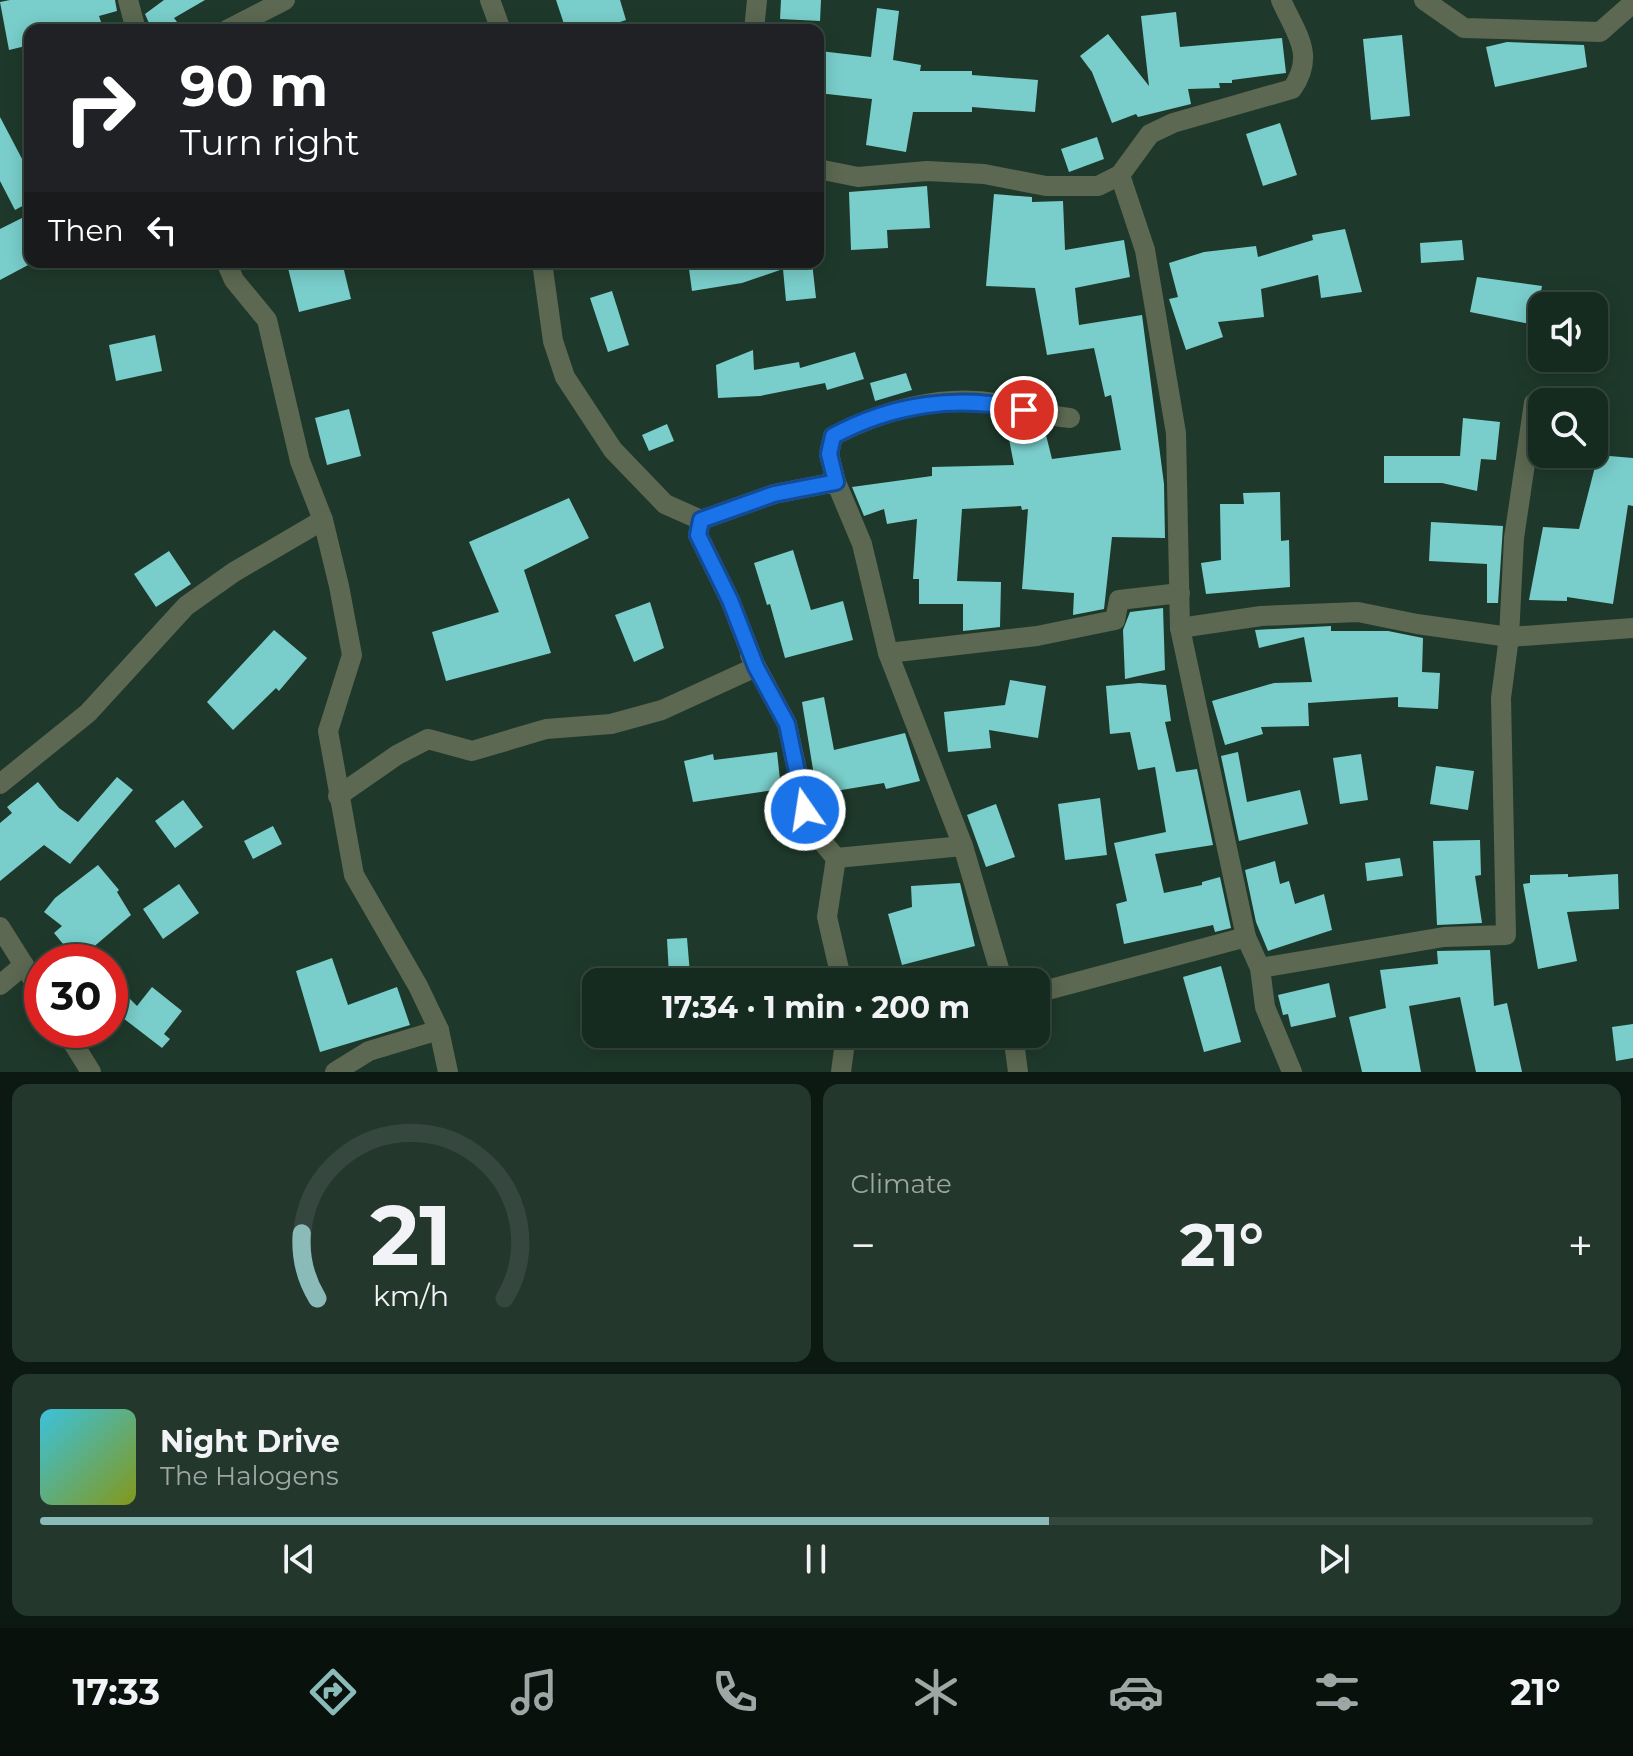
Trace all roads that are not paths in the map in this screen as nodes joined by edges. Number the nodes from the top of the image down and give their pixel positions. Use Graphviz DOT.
graph roads {
  1 [pos="128,0"];
  2 [pos="285,0"];
  3 [pos="490,0"];
  4 [pos="757,0"];
  5 [pos="1281,0"];
  6 [pos="1424,0"];
  7 [pos="1633,3"];
  8 [pos="134,24"];
  9 [pos="239,24"];
  10 [pos="499,24"];
  11 [pos="755,24"];
  12 [pos="824,170"];
  13 [pos="1120,175"];
  14 [pos="229,268"];
  15 [pos="543,268"];
  16 [pos="1070,418"];
  17 [pos="1528,444"];
  18 [pos="836,482"];
  19 [pos="323,520"];
  20 [pos="701,520"];
  21 [pos="1180,593"];
  22 [pos="1180,628"];
  23 [pos="1633,628"];
  24 [pos="1509,637"];
  25 [pos="888,653"];
  26 [pos="756,667"];
  27 [pos="0,784"];
  28 [pos="338,796"];
  29 [pos="963,846"];
  30 [pos="836,858"];
  31 [pos="0,927"];
  32 [pos="1246,937"];
  33 [pos="24,965"];
  34 [pos="839,968"];
  35 [pos="999,968"];
  36 [pos="1260,968"];
  37 [pos="0,985"];
  38 [pos="1050,989"];
  39 [pos="439,1030"];
  40 [pos="76,1048"];
  41 [pos="844,1048"];
  42 [pos="1015,1048"];
  43 [pos="91,1072"];
  44 [pos="335,1072"];
  45 [pos="448,1072"];
  46 [pos="841,1072"];
  47 [pos="1018,1072"];
  48 [pos="1292,1072"];
  1 -- 8 [label="street"];
  2 -- 9 [label="street"];
  3 -- 10 [label="street"];
  4 -- 11 [label="street"];
  5 -- 13 [label="street"];
  6 -- 7 [label="street"];
  12 -- 13 [label="street"];
  13 -- 21 [label="street"];
  14 -- 19 [label="street"];
  15 -- 20 [label="street"];
  16 -- 18 [label="street"];
  17 -- 24 [label="street"];
  18 -- 20 [label="street"];
  18 -- 25 [label="street"];
  19 -- 27 [label="street"];
  19 -- 28 [label="street"];
  20 -- 26 [label="street"];
  21 -- 22 [label="street"];
  21 -- 25 [label="street"];
  22 -- 24 [label="street"];
  22 -- 32 [label="street"];
  23 -- 24 [label="street"];
  24 -- 36 [label="street"];
  25 -- 29 [label="street"];
  26 -- 28 [label="street"];
  26 -- 30 [label="street"];
  28 -- 39 [label="street"];
  29 -- 30 [label="street"];
  29 -- 35 [label="street"];
  30 -- 34 [label="street"];
  31 -- 33 [label="street"];
  32 -- 36 [label="street"];
  32 -- 38 [label="street"];
  33 -- 37 [label="street"];
  36 -- 48 [label="street"];
  39 -- 44 [label="street"];
  39 -- 45 [label="street"];
  40 -- 43 [label="street"];
  41 -- 46 [label="street"];
  42 -- 47 [label="street"];
}
